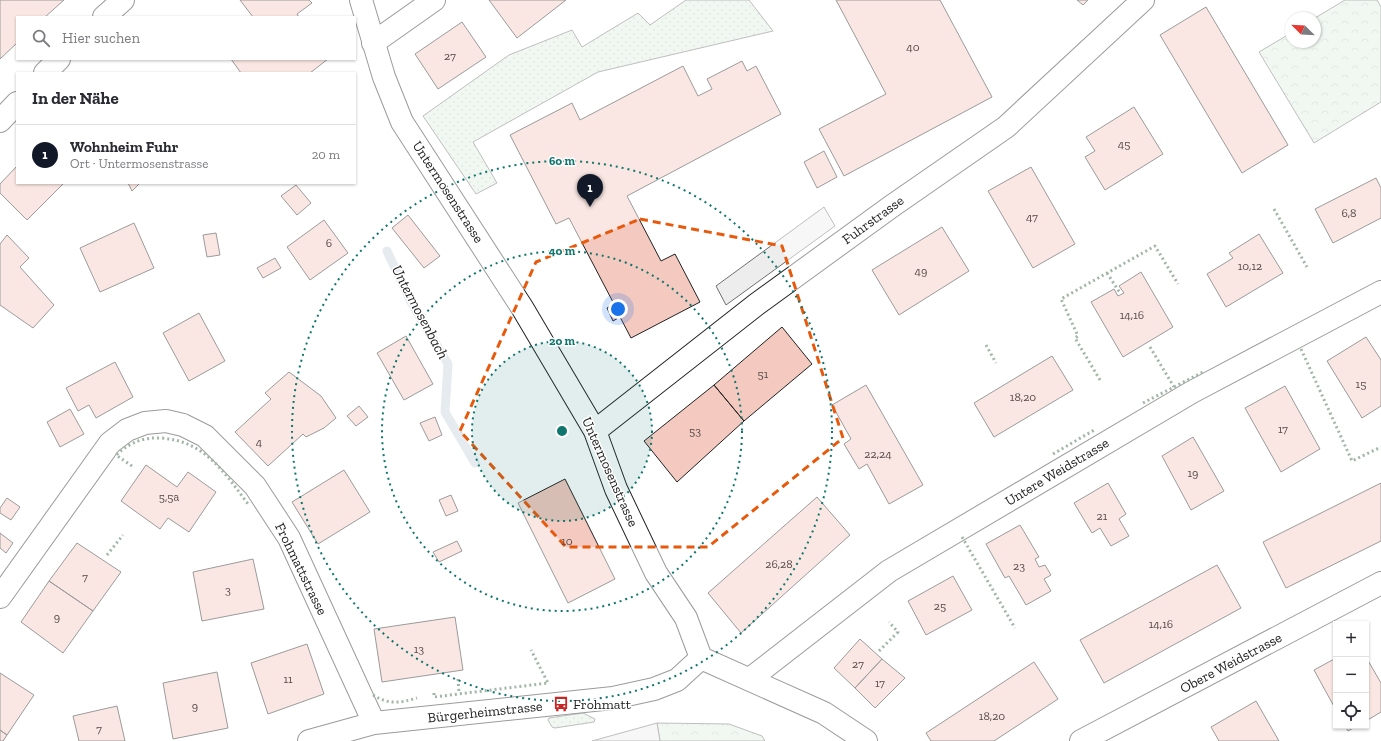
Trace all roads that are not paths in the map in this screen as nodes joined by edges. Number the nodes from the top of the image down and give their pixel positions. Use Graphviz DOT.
graph roads {
  1 [pos="123,0"];
  2 [pos="361,0"];
  3 [pos="434,0"];
  4 [pos="1143,0"];
  5 [pos="105,16"];
  6 [pos="373,43"];
  7 [pos="59,60"];
  8 [pos="46,72"];
  9 [pos="16,104"];
  10 [pos="0,121"];
  11 [pos="1381,292"];
  12 [pos="595,431"];
  13 [pos="1381,583"];
  14 [pos="0,597"];
  15 [pos="701,658"];
  16 [pos="750,679"];
  17 [pos="374,724"];
  18 [pos="309,741"];
  19 [pos="866,741"];
  20 [pos="1081,741"];
  1 -- 5 [label="street"];
  2 -- 6 [label="street, Untermosenstrasse"];
  3 -- 6 [label="street"];
  4 -- 12 [label="street, Fuhrstrasse"];
  6 -- 12 [label="street, Untermosenstrasse"];
  7 -- 8 [label="street"];
  9 -- 10 [label="street"];
  11 -- 16 [label="street, Untere Weidstrasse"];
  12 -- 15 [label="street, Untermosenstrasse"];
  13 -- 20 [label="street, Obere Weidstrasse"];
  14 -- 17 [label="street, Frohmattstrasse"];
  15 -- 16 [label="street"];
  15 -- 17 [label="street, Bürgerheimstrasse"];
  16 -- 19 [label="street"];
  17 -- 18 [label="street, Bürgerheimstrasse"];
}
